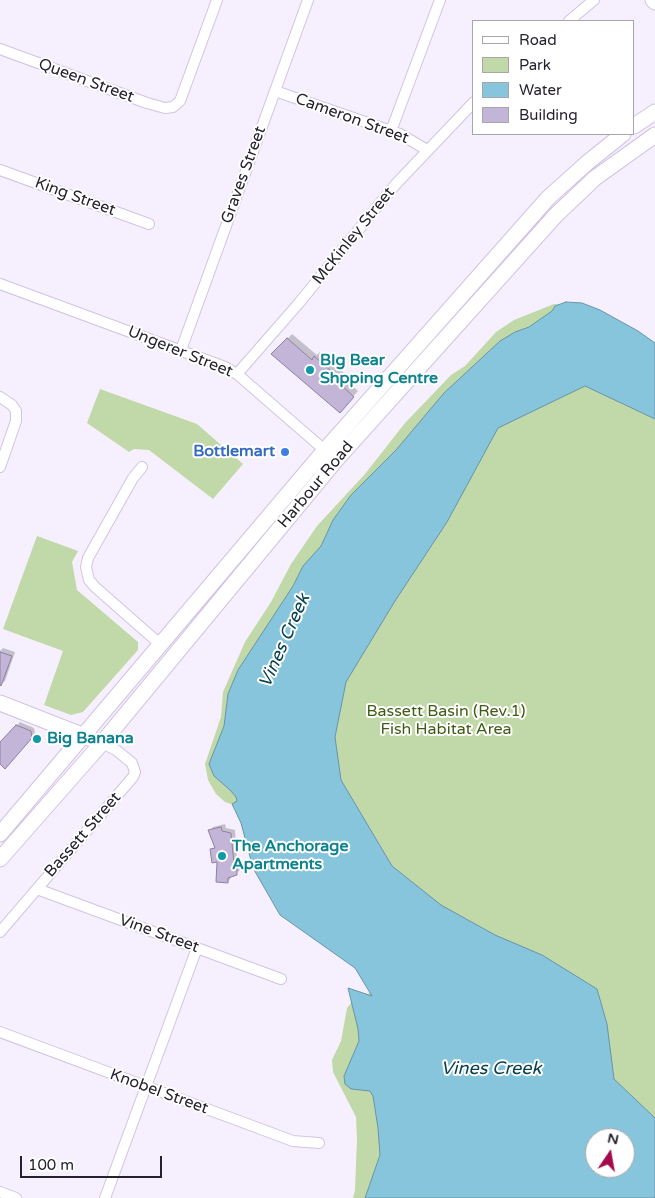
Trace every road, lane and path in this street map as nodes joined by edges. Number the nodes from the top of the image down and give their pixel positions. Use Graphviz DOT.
graph roads {
  1 [pos="217,0"];
  2 [pos="308,0"];
  3 [pos="440,0"];
  4 [pos="594,0"];
  5 [pos="570,20"];
  6 [pos="0,49"];
  7 [pos="275,91"];
  8 [pos="472,104"];
  9 [pos="655,112"];
  10 [pos="635,125"];
  11 [pos="391,131"];
  12 [pos="622,135"];
  13 [pos="655,135"];
  14 [pos="427,150"];
  15 [pos="0,170"];
  16 [pos="149,224"];
  17 [pos="0,284"];
  18 [pos="181,350"];
  19 [pos="237,374"];
  20 [pos="0,397"];
  21 [pos="325,450"];
  22 [pos="336,460"];
  23 [pos="0,467"];
  24 [pos="142,467"];
  25 [pos="161,645"];
  26 [pos="0,702"];
  27 [pos="85,735"];
  28 [pos="102,743"];
  29 [pos="0,834"];
  30 [pos="0,859"];
  31 [pos="37,889"];
  32 [pos="0,932"];
  33 [pos="196,948"];
  34 [pos="282,978"];
  35 [pos="0,1032"];
  36 [pos="146,1087"];
  37 [pos="319,1143"];
  38 [pos="0,1192"];
  39 [pos="16,1198"];
  40 [pos="105,1198"];
  1 -- 6 [label="street, Queen Street"];
  2 -- 7 [label="street, Graves Street"];
  3 -- 11 [label="street"];
  4 -- 5 [label="street"];
  7 -- 11 [label="street, Cameron Street"];
  7 -- 18 [label="street, Graves Street"];
  8 -- 14 [label="street, McKinley Street"];
  9 -- 10 [label="main road"];
  11 -- 14 [label="street, Cameron Street"];
  12 -- 21 [label="main road, Harbour Road"];
  13 -- 22 [label="main road, Harbour Road"];
  14 -- 19 [label="street, McKinley Street"];
  15 -- 16 [label="street, King Street"];
  17 -- 18 [label="street, Ungerer Street"];
  18 -- 19 [label="street, Ungerer Street"];
  19 -- 21 [label="street, Ungerer Street"];
  20 -- 23 [label="street"];
  21 -- 22 [label="street, Ungerer Street"];
  21 -- 25 [label="main road, Harbour Road"];
  22 -- 28 [label="main road, Harbour Road"];
  24 -- 25 [label="street"];
  25 -- 27 [label="main road, Harbour Road"];
  26 -- 27 [label="main road"];
  27 -- 28 [label="main road"];
  27 -- 29 [label="main road, Harbour Road"];
  28 -- 30 [label="main road, Harbour Road"];
  28 -- 31 [label="street, Bassett Street"];
  31 -- 32 [label="street, Bassett Street"];
  31 -- 33 [label="street, Vine Street"];
  33 -- 34 [label="street, Vine Street"];
  33 -- 36 [label="street"];
  35 -- 36 [label="street, Knobel Street"];
  36 -- 37 [label="street, Knobel Street"];
  36 -- 40 [label="street"];
  38 -- 39 [label="street"];
}
